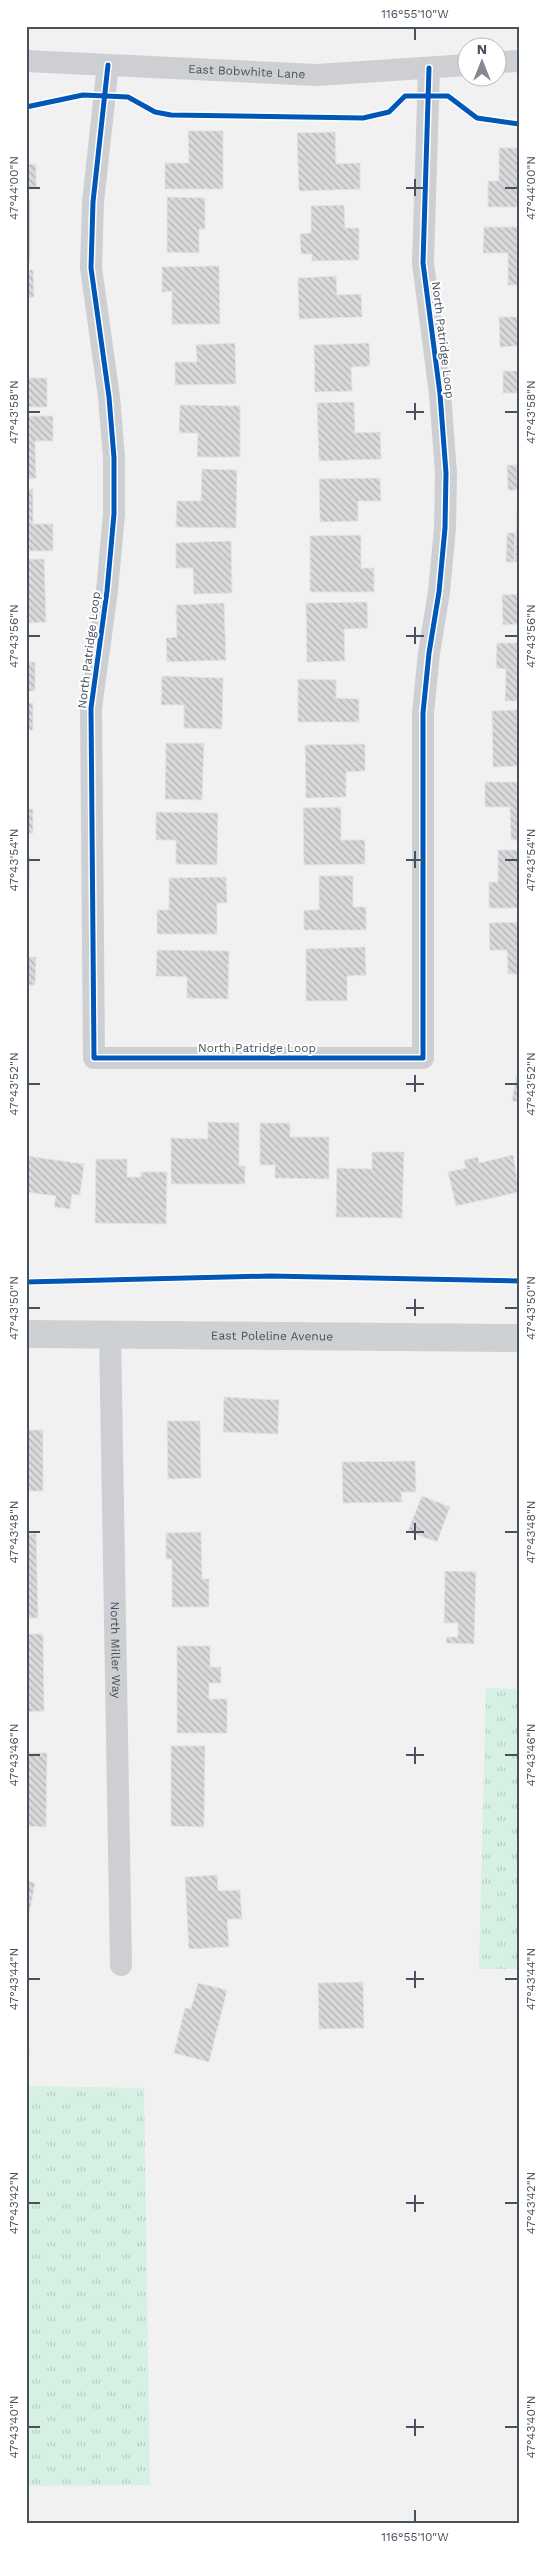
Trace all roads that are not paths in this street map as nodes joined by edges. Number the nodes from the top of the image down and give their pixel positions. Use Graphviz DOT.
graph roads {
  1 [pos="26,61"];
  2 [pos="108,65"];
  3 [pos="458,66"];
  4 [pos="429,68"];
  5 [pos="26,1334"];
  6 [pos="110,1334"];
  7 [pos="519,1338"];
  8 [pos="121,1965"];
  1 -- 2 [label="street, East Bobwhite Lane"];
  2 -- 4 [label="street, East Bobwhite Lane"];
  2 -- 4 [label="street, North Patridge Loop"];
  3 -- 4 [label="street, East Bobwhite Lane"];
  5 -- 6 [label="main road, East Poleline Avenue"];
  6 -- 7 [label="main road, East Poleline Avenue"];
  6 -- 8 [label="street, North Miller Way"];
}
